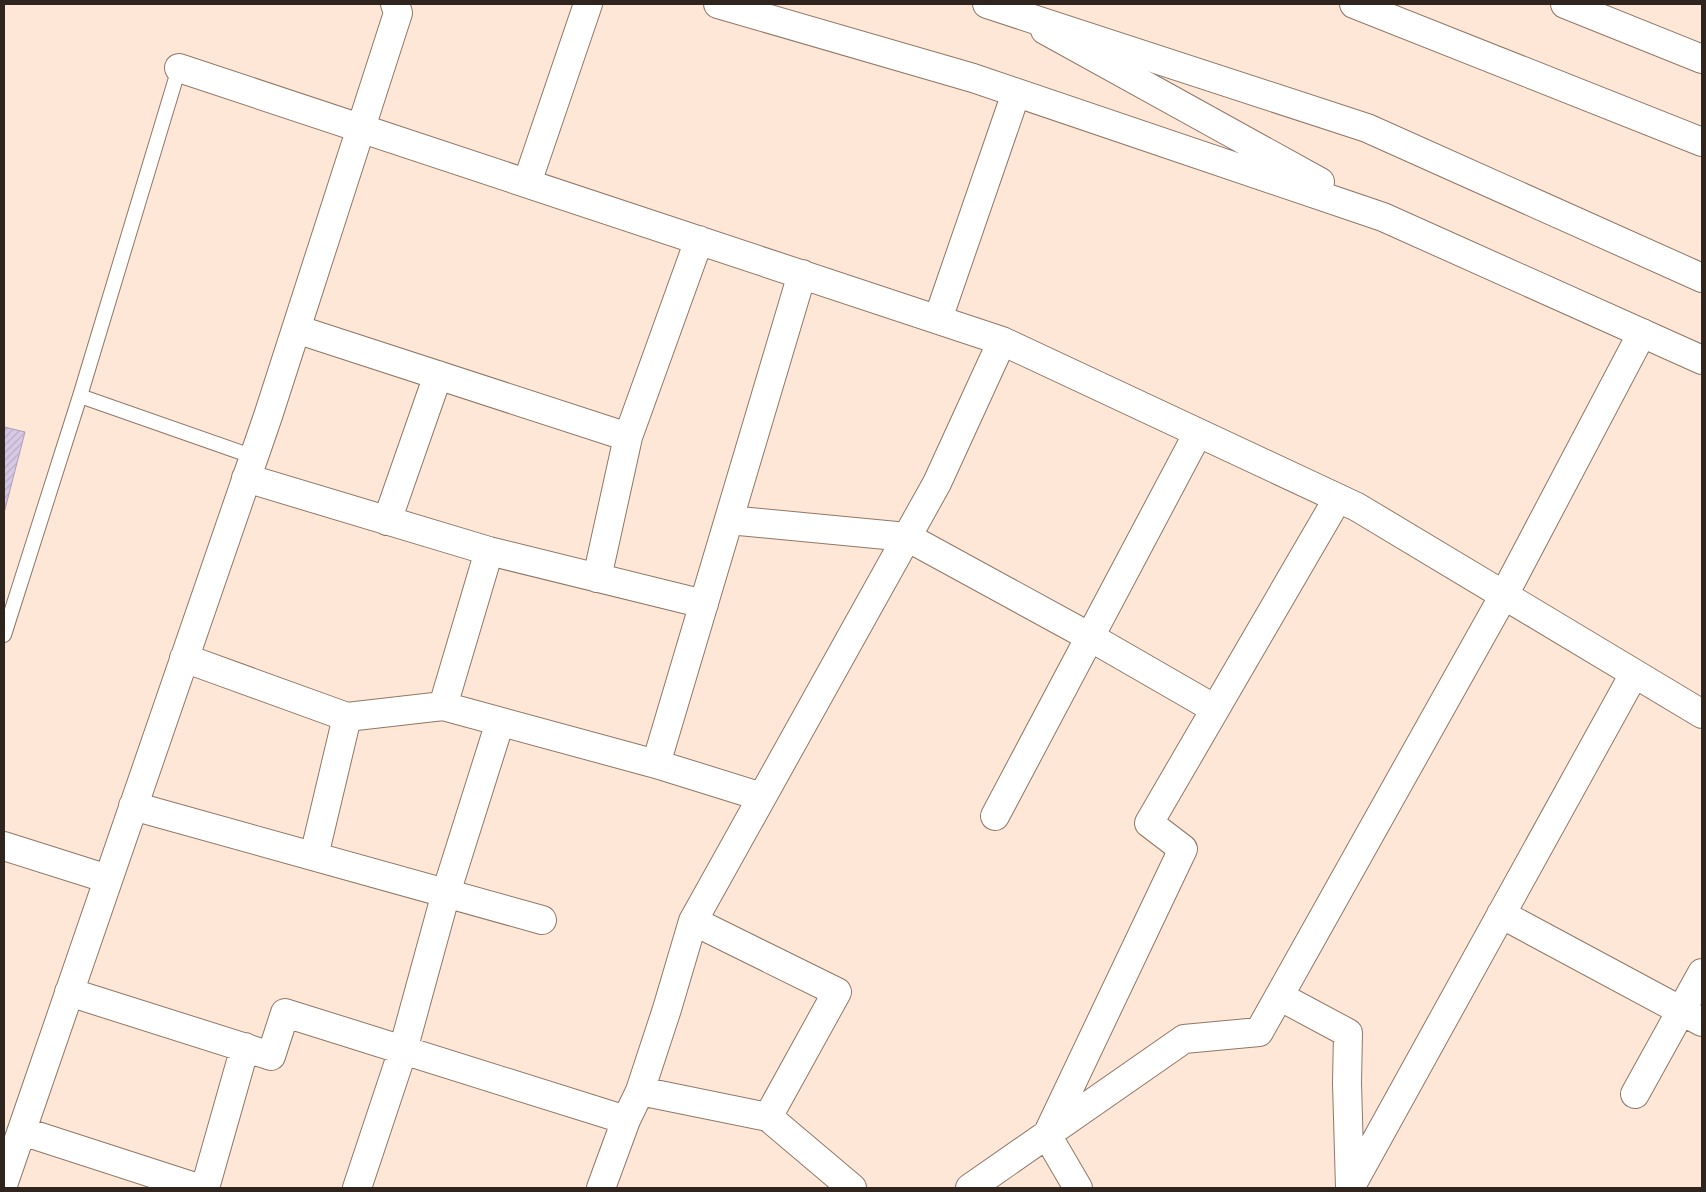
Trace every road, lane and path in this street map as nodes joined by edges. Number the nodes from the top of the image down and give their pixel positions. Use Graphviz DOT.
graph roads {
  1 [pos="395,4"];
  2 [pos="588,4"];
  3 [pos="718,4"];
  4 [pos="988,4"];
  5 [pos="1354,4"];
  6 [pos="1565,4"];
  7 [pos="1013,12"];
  8 [pos="1702,59"];
  9 [pos="179,68"];
  10 [pos="1016,93"];
  11 [pos="361,128"];
  12 [pos="1702,142"];
  13 [pos="527,183"];
  14 [pos="1383,217"];
  15 [pos="699,240"];
  16 [pos="802,274"];
  17 [pos="1702,278"];
  18 [pos="938,320"];
  19 [pos="296,329"];
  20 [pos="1642,333"];
  21 [pos="1002,341"];
  22 [pos="1702,360"];
  23 [pos="438,375"];
  24 [pos="80,396"];
  25 [pos="1198,433"];
  26 [pos="628,436"];
  27 [pos="250,467"];
  28 [pos="1338,498"];
  29 [pos="387,520"];
  30 [pos="729,520"];
  31 [pos="907,538"];
  32 [pos="489,551"];
  33 [pos="598,578"];
  34 [pos="1504,595"];
  35 [pos="704,604"];
  36 [pos="4,635"];
  37 [pos="1090,637"];
  38 [pos="184,658"];
  39 [pos="1634,674"];
  40 [pos="443,706"];
  41 [pos="1215,709"];
  42 [pos="1702,714"];
  43 [pos="347,717"];
  44 [pos="500,722"];
  45 [pos="656,764"];
  46 [pos="762,797"];
  47 [pos="133,806"];
  48 [pos="995,816"];
  49 [pos="4,846"];
  50 [pos="314,856"];
  51 [pos="108,879"];
  52 [pos="446,893"];
  53 [pos="1502,914"];
  54 [pos="542,920"];
  55 [pos="693,920"];
  56 [pos="1702,973"];
  57 [pos="69,992"];
  58 [pos="1279,996"];
  59 [pos="1692,1016"];
  60 [pos="246,1048"];
  61 [pos="403,1050"];
  62 [pos="640,1091"];
  63 [pos="1635,1094"];
  64 [pos="768,1117"];
  65 [pos="626,1120"];
  66 [pos="22,1131"];
  67 [pos="1047,1135"];
  68 [pos="4,1182"];
  69 [pos="198,1188"];
  70 [pos="205,1188"];
  71 [pos="357,1188"];
  72 [pos="601,1188"];
  73 [pos="852,1188"];
  74 [pos="970,1188"];
  75 [pos="1078,1188"];
  76 [pos="1350,1188"];
  1 -- 11 [label="street"];
  2 -- 13 [label="street"];
  3 -- 10 [label="street"];
  4 -- 7 [label="street"];
  5 -- 12 [label="street"];
  6 -- 8 [label="street"];
  7 -- 14 [label="street"];
  7 -- 17 [label="street"];
  9 -- 11 [label="street"];
  9 -- 24 [label="lane"];
  10 -- 14 [label="street"];
  10 -- 18 [label="street"];
  11 -- 13 [label="street"];
  11 -- 19 [label="street"];
  13 -- 15 [label="street"];
  14 -- 20 [label="street"];
  15 -- 16 [label="street"];
  15 -- 26 [label="street"];
  16 -- 18 [label="street"];
  16 -- 30 [label="street"];
  18 -- 21 [label="street"];
  19 -- 23 [label="street"];
  19 -- 27 [label="street"];
  20 -- 22 [label="street"];
  20 -- 34 [label="street"];
  21 -- 25 [label="street"];
  21 -- 31 [label="street"];
  23 -- 26 [label="street"];
  23 -- 29 [label="street"];
  24 -- 27 [label="lane"];
  24 -- 36 [label="lane"];
  25 -- 28 [label="street"];
  25 -- 37 [label="street"];
  26 -- 33 [label="street"];
  27 -- 29 [label="street"];
  27 -- 38 [label="street"];
  28 -- 34 [label="street"];
  28 -- 41 [label="street"];
  29 -- 32 [label="street"];
  30 -- 31 [label="street"];
  30 -- 35 [label="street"];
  31 -- 37 [label="street"];
  31 -- 46 [label="street"];
  32 -- 33 [label="street"];
  32 -- 40 [label="street"];
  33 -- 35 [label="street"];
  34 -- 39 [label="street"];
  34 -- 58 [label="street"];
  35 -- 45 [label="street"];
  37 -- 41 [label="street"];
  37 -- 48 [label="street"];
  38 -- 43 [label="street"];
  38 -- 47 [label="street"];
  39 -- 42 [label="street"];
  39 -- 53 [label="street"];
  40 -- 43 [label="street"];
  40 -- 44 [label="street"];
  41 -- 67 [label="street"];
  43 -- 50 [label="street"];
  44 -- 45 [label="street"];
  44 -- 52 [label="street"];
  45 -- 46 [label="street"];
  46 -- 55 [label="street"];
  47 -- 50 [label="street"];
  47 -- 51 [label="street"];
  49 -- 51 [label="street"];
  50 -- 52 [label="street"];
  51 -- 57 [label="street"];
  52 -- 54 [label="street"];
  52 -- 61 [label="street"];
  53 -- 59 [label="street"];
  53 -- 76 [label="street"];
  55 -- 62 [label="street"];
  55 -- 64 [label="street"];
  56 -- 59 [label="street"];
  57 -- 60 [label="street"];
  57 -- 66 [label="street"];
  58 -- 67 [label="street"];
  58 -- 76 [label="street"];
  59 -- 63 [label="street"];
  60 -- 61 [label="street"];
  60 -- 70 [label="street"];
  61 -- 65 [label="street"];
  61 -- 71 [label="street"];
  62 -- 64 [label="street"];
  62 -- 65 [label="street"];
  64 -- 73 [label="street"];
  65 -- 72 [label="street"];
  66 -- 68 [label="street"];
  66 -- 69 [label="street"];
  67 -- 74 [label="street"];
  67 -- 75 [label="street"];
}
